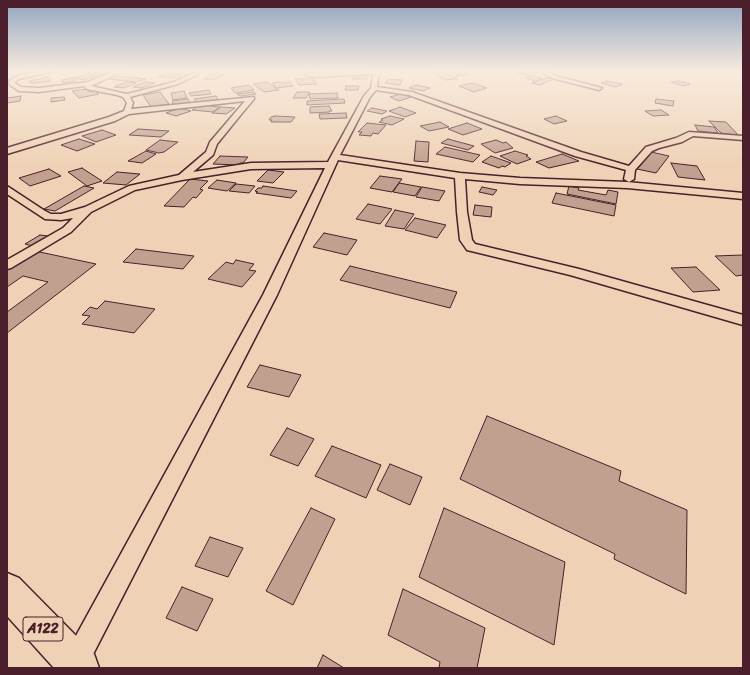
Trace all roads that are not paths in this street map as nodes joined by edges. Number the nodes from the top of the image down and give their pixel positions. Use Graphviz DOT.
graph roads {
  1 [pos="129,102"];
  2 [pos="212,102"];
  3 [pos="248,102"];
  4 [pos="364,102"];
  5 [pos="434,102"];
  6 [pos="127,112"];
  7 [pos="743,138"];
  8 [pos="7,151"];
  9 [pos="333,161"];
  10 [pos="632,170"];
  11 [pos="460,176"];
  12 [pos="182,177"];
  13 [pos="627,185"];
  14 [pos="7,189"];
  15 [pos="743,196"];
  16 [pos="89,209"];
  17 [pos="7,265"];
  18 [pos="743,320"];
  19 [pos="7,590"];
  20 [pos="78,666"];
  1 -- 6 [label="street"];
  2 -- 6 [label="street"];
  3 -- 12 [label="street"];
  4 -- 9 [label="street"];
  5 -- 10 [label="street"];
  6 -- 8 [label="street"];
  7 -- 10 [label="street"];
  9 -- 11 [label="street"];
  9 -- 12 [label="street"];
  9 -- 20 [label="street"];
  10 -- 13 [label="street"];
  11 -- 13 [label="street"];
  11 -- 18 [label="street"];
  12 -- 16 [label="street"];
  13 -- 15 [label="street"];
  14 -- 16 [label="street"];
  16 -- 17 [label="street"];
  19 -- 20 [label="highway, A122"];
}
